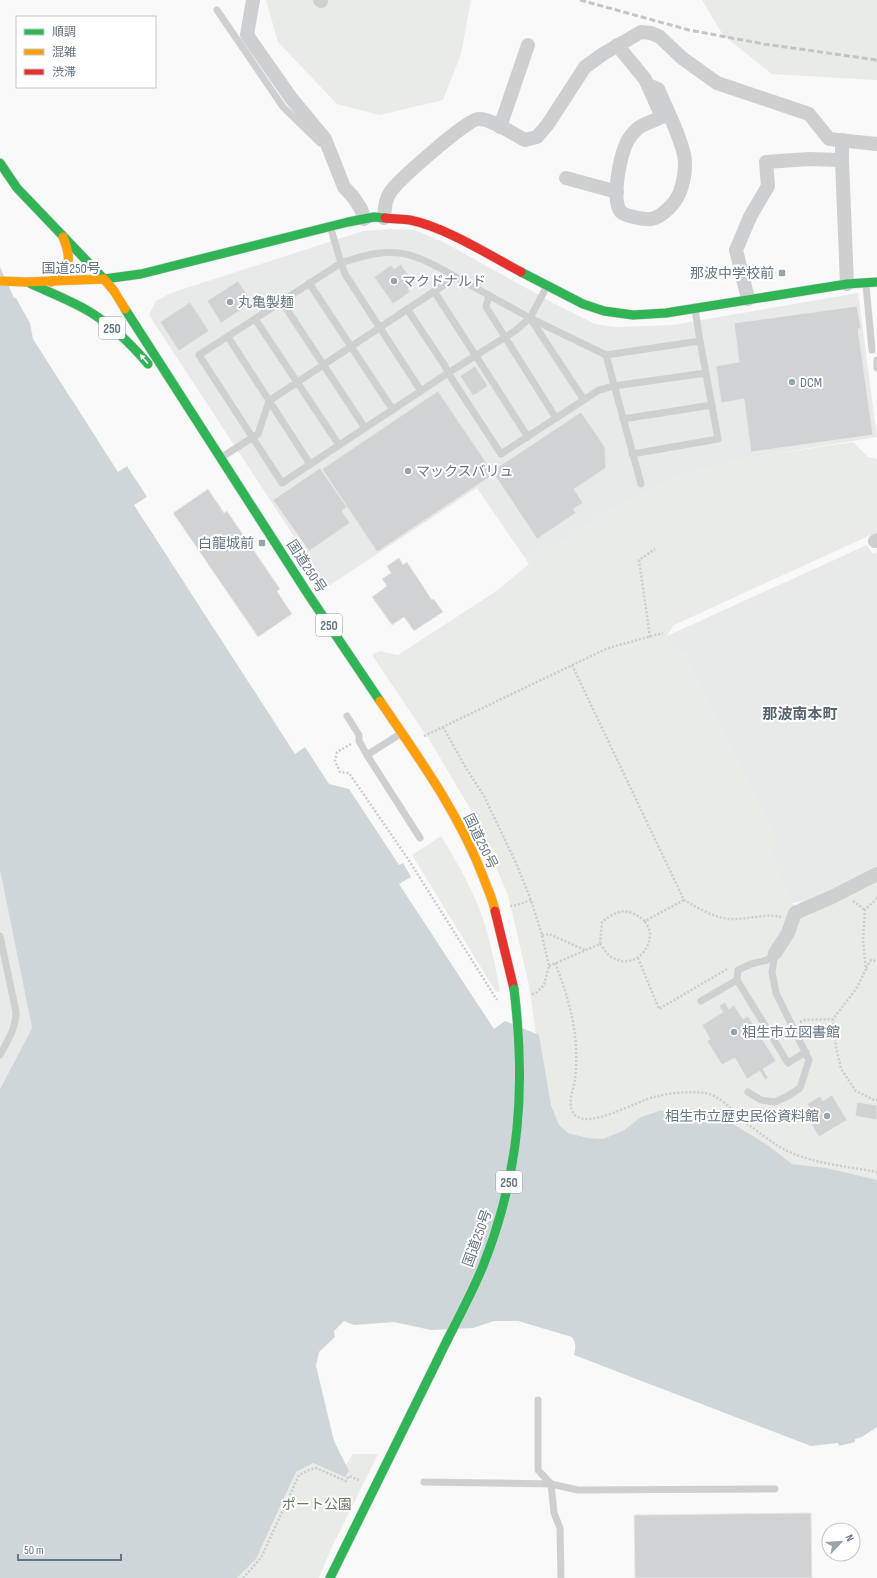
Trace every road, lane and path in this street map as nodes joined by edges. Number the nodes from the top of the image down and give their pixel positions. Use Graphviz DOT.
graph roads {
  1 [pos="253,0"];
  2 [pos="217,10"];
  3 [pos="528,45"];
  4 [pos="618,45"];
  5 [pos="648,85"];
  6 [pos="500,127"];
  7 [pos="842,140"];
  8 [pos="877,144"];
  9 [pos="842,160"];
  10 [pos="0,163"];
  11 [pos="338,171"];
  12 [pos="566,178"];
  13 [pos="617,192"];
  14 [pos="384,218"];
  15 [pos="364,219"];
  16 [pos="330,226"];
  17 [pos="63,236"];
  18 [pos="341,263"];
  19 [pos="456,277"];
  20 [pos="104,279"];
  21 [pos="0,281"];
  22 [pos="26,282"];
  23 [pos="51,282"];
  24 [pos="866,282"];
  25 [pos="877,282"];
  26 [pos="309,284"];
  27 [pos="847,284"];
  28 [pos="547,286"];
  29 [pos="434,291"];
  30 [pos="489,295"];
  31 [pos="748,299"];
  32 [pos="282,302"];
  33 [pos="695,308"];
  34 [pos="406,309"];
  35 [pos="530,318"];
  36 [pos="255,319"];
  37 [pos="379,328"];
  38 [pos="228,337"];
  39 [pos="504,338"];
  40 [pos="700,341"];
  41 [pos="351,346"];
  42 [pos="872,350"];
  43 [pos="606,355"];
  44 [pos="475,356"];
  45 [pos="877,360"];
  46 [pos="324,364"];
  47 [pos="877,368"];
  48 [pos="448,373"];
  49 [pos="706,373"];
  50 [pos="297,382"];
  51 [pos="614,386"];
  52 [pos="421,391"];
  53 [pos="181,397"];
  54 [pos="584,400"];
  55 [pos="269,401"];
  56 [pos="712,405"];
  57 [pos="393,410"];
  58 [pos="556,418"];
  59 [pos="623,419"];
  60 [pos="365,428"];
  61 [pos="528,436"];
  62 [pos="252,438"];
  63 [pos="339,445"];
  64 [pos="632,454"];
  65 [pos="220,458"];
  66 [pos="310,464"];
  67 [pos="641,484"];
  68 [pos="654,549"];
  69 [pos="663,633"];
  70 [pos="650,637"];
  71 [pos="572,666"];
  72 [pos="347,716"];
  73 [pos="402,733"];
  74 [pos="421,739"];
  75 [pos="359,741"];
  76 [pos="367,755"];
  77 [pos="335,761"];
  78 [pos="420,838"];
  79 [pos="877,874"];
  80 [pos="877,898"];
  81 [pos="531,900"];
  82 [pos="684,900"];
  83 [pos="506,906"];
  84 [pos="644,921"];
  85 [pos="792,924"];
  86 [pos="542,935"];
  87 [pos="0,936"];
  88 [pos="600,944"];
  89 [pos="585,950"];
  90 [pos="775,953"];
  91 [pos="638,958"];
  92 [pos="877,961"];
  93 [pos="555,964"];
  94 [pos="549,966"];
  95 [pos="866,969"];
  96 [pos="738,970"];
  97 [pos="737,980"];
  98 [pos="701,1001"];
  99 [pos="833,1019"];
  100 [pos="792,1025"];
  101 [pos="806,1052"];
  102 [pos="0,1055"];
  103 [pos="748,1092"];
  104 [pos="877,1100"];
  105 [pos="877,1172"];
  106 [pos="538,1400"];
  107 [pos="363,1482"];
  108 [pos="424,1482"];
  109 [pos="551,1484"];
  110 [pos="775,1489"];
  111 [pos="243,1578"];
  112 [pos="330,1578"];
  113 [pos="561,1578"];
  1 -- 11 [label="street"];
  2 -- 11 [label="lane"];
  3 -- 6 [label="street"];
  4 -- 5 [label="street"];
  4 -- 6 [label="street"];
  4 -- 7 [label="street"];
  5 -- 13 [label="street"];
  5 -- 13 [label="street"];
  6 -- 14 [label="street"];
  7 -- 8 [label="street"];
  7 -- 9 [label="street"];
  9 -- 27 [label="street"];
  9 -- 31 [label="street"];
  10 -- 17 [label="main road"];
  11 -- 15 [label="street"];
  12 -- 13 [label="street"];
  14 -- 15 [label="main road"];
  14 -- 28 [label="main road"];
  15 -- 16 [label="main road"];
  16 -- 18 [label="lane"];
  16 -- 20 [label="main road"];
  17 -- 20 [label="main road"];
  17 -- 23 [label="main road"];
  18 -- 19 [label="lane"];
  18 -- 26 [label="lane"];
  18 -- 37 [label="lane"];
  19 -- 29 [label="lane"];
  19 -- 30 [label="lane"];
  20 -- 23 [label="main road, 国道250号 / 250"];
  20 -- 53 [label="main road, 国道250号 / 250"];
  21 -- 22 [label="main road, 国道250号 / 250"];
  22 -- 23 [label="main road, 国道250号 / 250"];
  53 -- 22 [label="main road, 250, one-way"];
  24 -- 25 [label="main road"];
  24 -- 27 [label="main road"];
  24 -- 42 [label="lane"];
  26 -- 32 [label="lane"];
  26 -- 41 [label="lane"];
  27 -- 31 [label="main road"];
  28 -- 33 [label="main road"];
  28 -- 35 [label="lane"];
  29 -- 34 [label="lane"];
  29 -- 44 [label="lane"];
  30 -- 35 [label="lane"];
  30 -- 39 [label="lane"];
  31 -- 33 [label="main road"];
  32 -- 36 [label="lane"];
  32 -- 46 [label="lane"];
  33 -- 40 [label="lane"];
  34 -- 37 [label="lane"];
  34 -- 48 [label="lane"];
  35 -- 39 [label="lane"];
  35 -- 43 [label="lane"];
  35 -- 54 [label="lane"];
  36 -- 38 [label="lane"];
  36 -- 50 [label="lane"];
  37 -- 41 [label="lane"];
  37 -- 52 [label="lane"];
  38 -- 55 [label="lane"];
  38 -- 62 [label="lane"];
  39 -- 44 [label="lane"];
  39 -- 58 [label="lane"];
  40 -- 43 [label="lane"];
  40 -- 49 [label="lane"];
  41 -- 46 [label="lane"];
  41 -- 57 [label="lane"];
  43 -- 51 [label="lane"];
  44 -- 48 [label="lane"];
  44 -- 61 [label="lane"];
  45 -- 47 [label="lane"];
  46 -- 50 [label="lane"];
  46 -- 60 [label="lane"];
  48 -- 52 [label="lane"];
  48 -- 61 [label="lane"];
  49 -- 51 [label="lane"];
  49 -- 56 [label="lane"];
  50 -- 55 [label="lane"];
  50 -- 63 [label="lane"];
  51 -- 54 [label="lane"];
  51 -- 59 [label="lane"];
  52 -- 57 [label="lane"];
  53 -- 65 [label="main road, 国道250号 / 250"];
  54 -- 58 [label="lane"];
  55 -- 62 [label="lane"];
  55 -- 66 [label="lane"];
  56 -- 59 [label="lane"];
  56 -- 64 [label="lane"];
  57 -- 60 [label="lane"];
  58 -- 61 [label="lane"];
  59 -- 64 [label="lane"];
  60 -- 63 [label="lane"];
  62 -- 65 [label="lane"];
  62 -- 66 [label="lane"];
  63 -- 66 [label="lane"];
  64 -- 67 [label="lane"];
  65 -- 73 [label="main road, 国道250号 / 250"];
  68 -- 70 [label="path"];
  69 -- 70 [label="path"];
  70 -- 71 [label="path"];
  71 -- 74 [label="path"];
  71 -- 82 [label="path"];
  72 -- 75 [label="lane"];
  73 -- 76 [label="lane"];
  73 -- 112 [label="main road, 国道250号 / 250, bridge"];
  75 -- 76 [label="lane"];
  75 -- 77 [label="path"];
  76 -- 78 [label="lane"];
  79 -- 85 [label="street"];
  80 -- 95 [label="path"];
  81 -- 83 [label="path"];
  82 -- 84 [label="path"];
  82 -- 85 [label="path"];
  84 -- 88 [label="path"];
  84 -- 91 [label="path"];
  85 -- 90 [label="street"];
  86 -- 89 [label="path"];
  87 -- 102 [label="lane"];
  88 -- 89 [label="path"];
  88 -- 91 [label="path"];
  89 -- 93 [label="path"];
  90 -- 96 [label="lane"];
  90 -- 100 [label="lane"];
  91 -- 96 [label="path"];
  92 -- 95 [label="path"];
  93 -- 94 [label="path"];
  93 -- 105 [label="path"];
  95 -- 99 [label="path"];
  96 -- 97 [label="lane"];
  97 -- 98 [label="lane"];
  97 -- 101 [label="lane"];
  99 -- 100 [label="path"];
  99 -- 104 [label="path"];
  100 -- 101 [label="lane"];
  101 -- 103 [label="lane"];
  106 -- 109 [label="lane"];
  107 -- 111 [label="path"];
  108 -- 109 [label="lane"];
  109 -- 110 [label="lane"];
  109 -- 113 [label="lane"];
}
